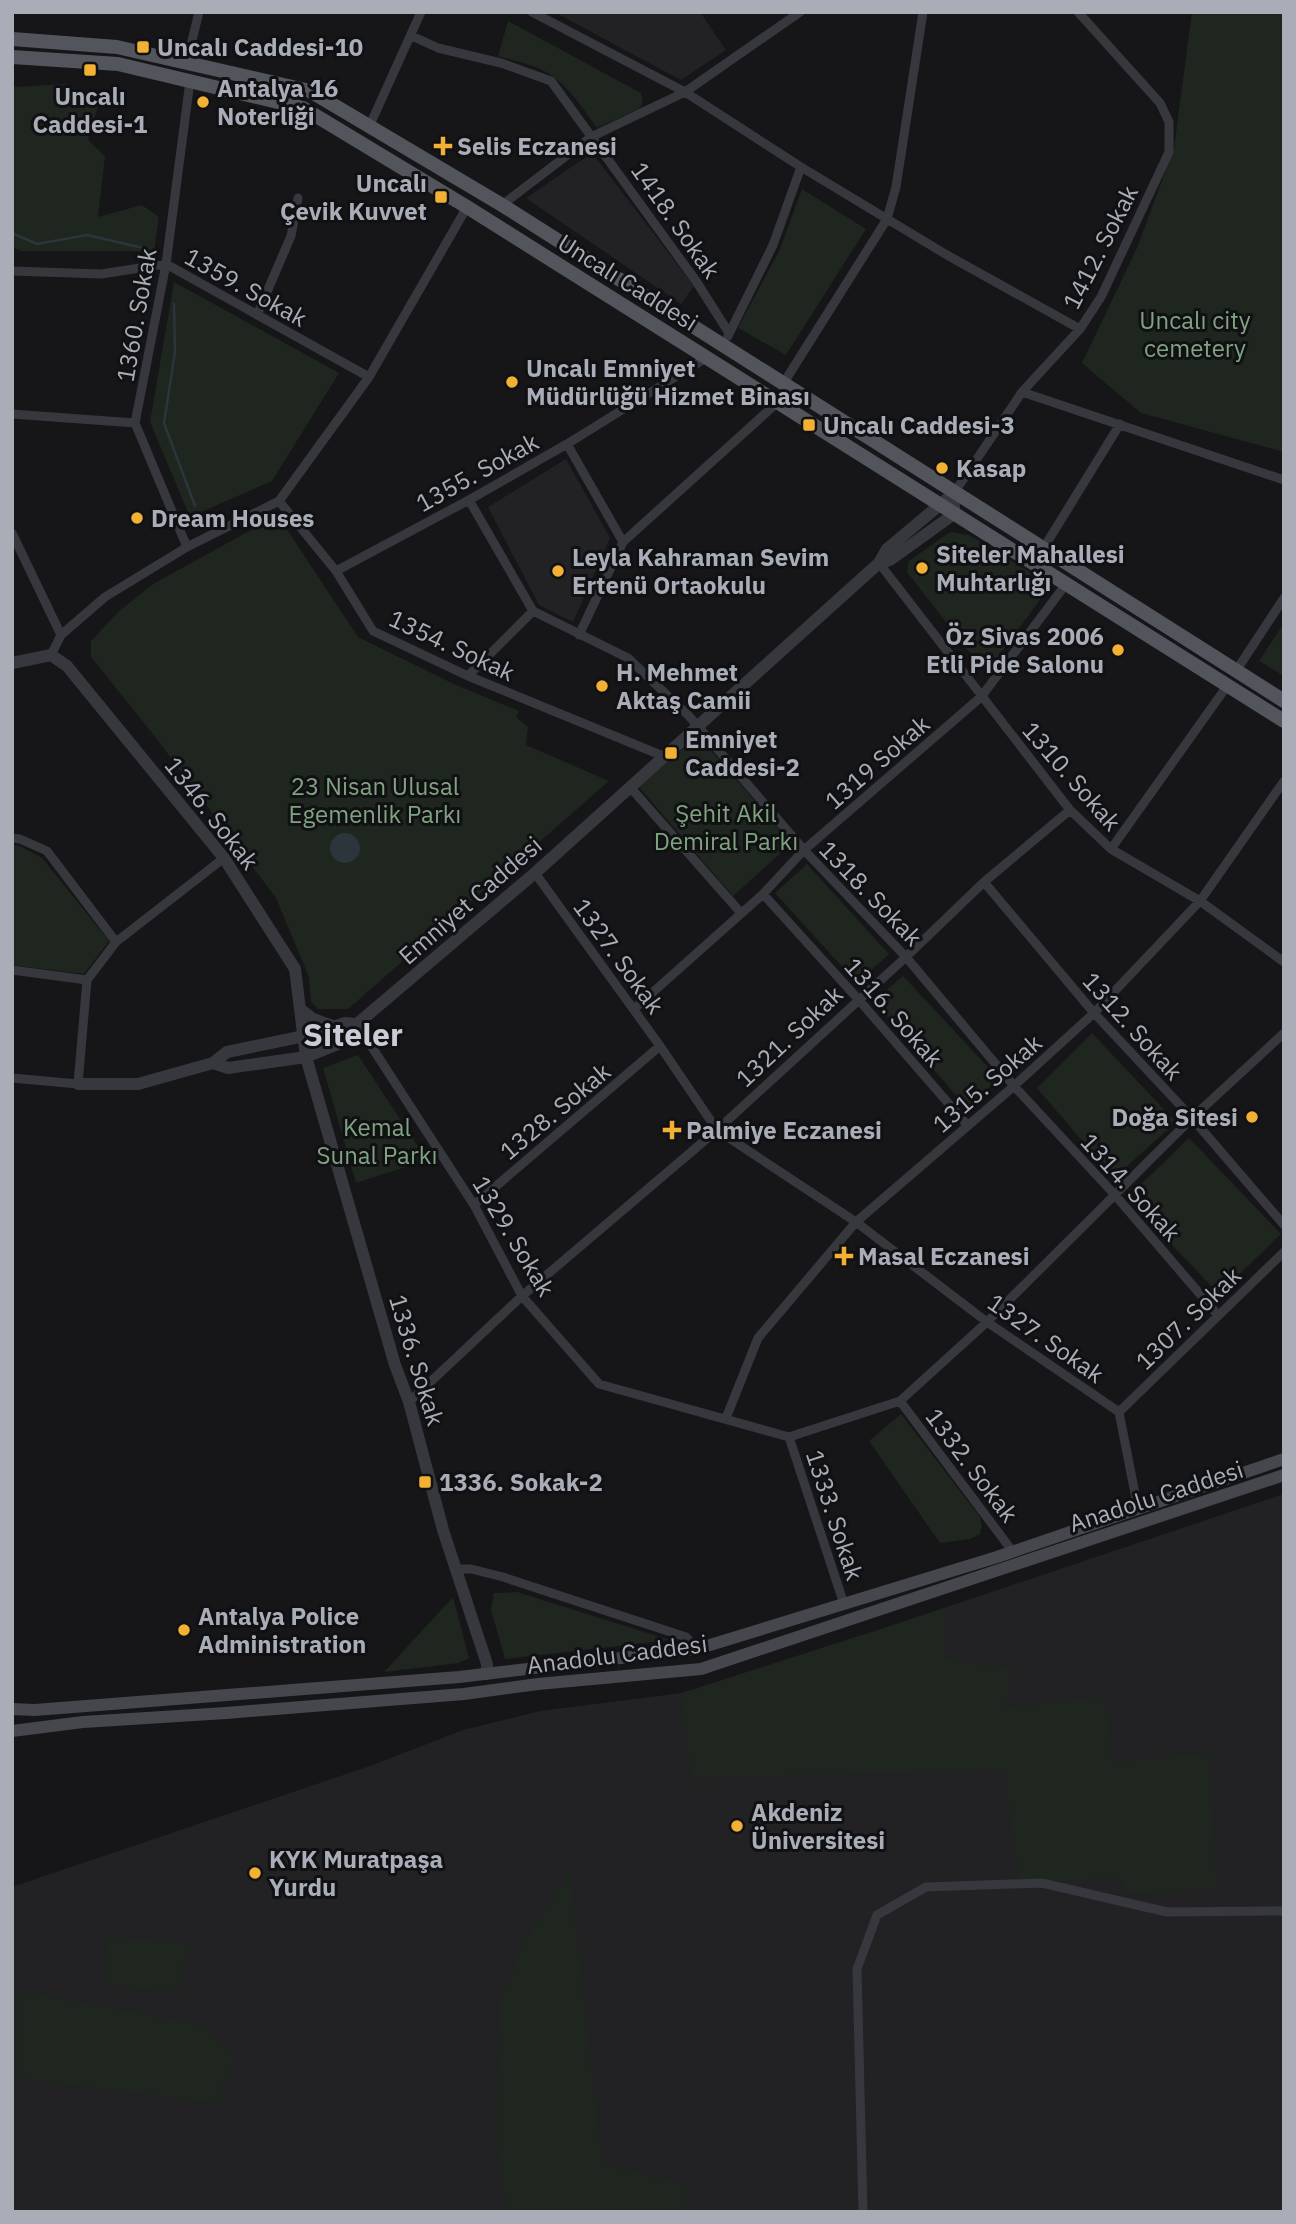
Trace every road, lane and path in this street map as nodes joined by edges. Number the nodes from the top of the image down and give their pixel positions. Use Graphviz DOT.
graph roads {
  1 [pos="199,12"];
  2 [pos="421,12"];
  3 [pos="532,12"];
  4 [pos="800,12"];
  5 [pos="923,12"];
  6 [pos="1079,12"];
  7 [pos="412,36"];
  8 [pos="12,39"];
  9 [pos="12,57"];
  10 [pos="187,61"];
  11 [pos="190,81"];
  12 [pos="685,92"];
  13 [pos="369,127"];
  14 [pos="591,137"];
  15 [pos="801,167"];
  16 [pos="298,198"];
  17 [pos="502,205"];
  18 [pos="467,207"];
  19 [pos="887,219"];
  20 [pos="166,264"];
  21 [pos="12,271"];
  22 [pos="257,315"];
  23 [pos="1080,329"];
  24 [pos="726,340"];
  25 [pos="706,358"];
  26 [pos="369,377"];
  27 [pos="783,384"];
  28 [pos="1022,392"];
  29 [pos="778,402"];
  30 [pos="12,414"];
  31 [pos="135,423"];
  32 [pos="1120,424"];
  33 [pos="566,444"];
  34 [pos="1284,480"];
  35 [pos="954,493"];
  36 [pos="469,500"];
  37 [pos="279,501"];
  38 [pos="941,504"];
  39 [pos="954,514"];
  40 [pos="12,533"];
  41 [pos="623,542"];
  42 [pos="187,547"];
  43 [pos="1043,549"];
  44 [pos="879,563"];
  45 [pos="336,570"];
  46 [pos="1066,584"];
  47 [pos="1284,598"];
  48 [pos="533,611"];
  49 [pos="61,635"];
  50 [pos="579,635"];
  51 [pos="51,655"];
  52 [pos="12,663"];
  53 [pos="1236,671"];
  54 [pos="468,676"];
  55 [pos="1227,686"];
  56 [pos="981,697"];
  57 [pos="1284,701"];
  58 [pos="1284,721"];
  59 [pos="699,727"];
  60 [pos="663,756"];
  61 [pos="1284,780"];
  62 [pos="629,787"];
  63 [pos="1070,810"];
  64 [pos="12,838"];
  65 [pos="1111,849"];
  66 [pos="804,850"];
  67 [pos="224,858"];
  68 [pos="535,873"];
  69 [pos="984,881"];
  70 [pos="763,894"];
  71 [pos="1200,901"];
  72 [pos="741,913"];
  73 [pos="116,942"];
  74 [pos="906,957"];
  75 [pos="1284,962"];
  76 [pos="12,971"];
  77 [pos="87,980"];
  78 [pos="858,999"];
  79 [pos="300,1009"];
  80 [pos="634,1009"];
  81 [pos="1094,1013"];
  82 [pos="357,1024"];
  83 [pos="335,1027"];
  84 [pos="1284,1032"];
  85 [pos="304,1036"];
  86 [pos="660,1046"];
  87 [pos="306,1057"];
  88 [pos="214,1063"];
  89 [pos="12,1078"];
  90 [pos="78,1084"];
  91 [pos="1014,1086"];
  92 [pos="1192,1118"];
  93 [pos="968,1126"];
  94 [pos="717,1130"];
  95 [pos="1115,1195"];
  96 [pos="474,1205"];
  97 [pos="856,1223"];
  98 [pos="1284,1225"];
  99 [pos="1284,1252"];
  100 [pos="522,1296"];
  101 [pos="1217,1314"];
  102 [pos="988,1322"];
  103 [pos="900,1401"];
  104 [pos="409,1402"];
  105 [pos="1119,1412"];
  106 [pos="726,1418"];
  107 [pos="789,1437"];
  108 [pos="1284,1459"];
  109 [pos="1284,1475"];
  110 [pos="1138,1509"];
  111 [pos="1013,1552"];
  112 [pos="456,1569"];
  113 [pos="844,1604"];
  114 [pos="696,1648"];
  115 [pos="487,1674"];
  116 [pos="489,1692"];
  117 [pos="12,1709"];
  118 [pos="12,1731"];
  119 [pos="1284,1911"];
  120 [pos="863,2212"];
  1 -- 10 [label="street"];
  2 -- 7 [label="street"];
  3 -- 12 [label="street"];
  4 -- 12 [label="street"];
  5 -- 19 [label="street"];
  6 -- 23 [label="street, 1412. Sokak"];
  7 -- 13 [label="street"];
  7 -- 14 [label="street, 1418. Sokak"];
  8 -- 10 [label="main road, Uncalı Caddesi"];
  9 -- 11 [label="main road, Uncalı Caddesi"];
  10 -- 13 [label="main road, Uncalı Caddesi"];
  11 -- 18 [label="main road, Uncalı Caddesi"];
  11 -- 20 [label="street, 1360. Sokak"];
  12 -- 14 [label="street"];
  12 -- 15 [label="street"];
  13 -- 17 [label="main road, Uncalı Caddesi"];
  14 -- 17 [label="street"];
  14 -- 24 [label="street, 1418. Sokak"];
  15 -- 19 [label="street"];
  15 -- 24 [label="street"];
  16 -- 22 [label="street"];
  17 -- 24 [label="main road, Uncalı Caddesi"];
  18 -- 25 [label="main road, Uncalı Caddesi"];
  18 -- 26 [label="street"];
  19 -- 23 [label="street"];
  19 -- 27 [label="street"];
  20 -- 21 [label="street, 1359. Sokak"];
  20 -- 22 [label="street, 1359. Sokak"];
  20 -- 31 [label="street, 1360. Sokak"];
  22 -- 26 [label="street, 1359. Sokak"];
  23 -- 28 [label="street, 1412. Sokak"];
  24 -- 27 [label="main road, Uncalı Caddesi"];
  25 -- 29 [label="main road, Uncalı Caddesi"];
  25 -- 33 [label="street, 1355. Sokak"];
  26 -- 37 [label="street"];
  27 -- 35 [label="main road, Uncalı Caddesi"];
  28 -- 32 [label="street"];
  28 -- 35 [label="street, 1412. Sokak"];
  29 -- 38 [label="main road, Uncalı Caddesi"];
  29 -- 41 [label="street"];
  30 -- 31 [label="street"];
  31 -- 42 [label="street"];
  32 -- 34 [label="street"];
  32 -- 43 [label="street"];
  33 -- 36 [label="street, 1355. Sokak"];
  33 -- 41 [label="street"];
  35 -- 38 [label="street, Emniyet Caddesi"];
  35 -- 39 [label="street"];
  35 -- 43 [label="main road, Uncalı Caddesi"];
  36 -- 45 [label="street, 1355. Sokak"];
  36 -- 48 [label="street"];
  37 -- 42 [label="street"];
  37 -- 45 [label="street, 1354. Sokak"];
  38 -- 39 [label="main road, Uncalı Caddesi"];
  38 -- 44 [label="street, Emniyet Caddesi"];
  39 -- 44 [label="street, Emniyet Caddesi"];
  39 -- 46 [label="main road, Uncalı Caddesi"];
  40 -- 49 [label="street"];
  41 -- 50 [label="street"];
  42 -- 49 [label="street"];
  43 -- 53 [label="main road, Uncalı Caddesi"];
  44 -- 56 [label="street, 1310. Sokak"];
  44 -- 59 [label="street, Emniyet Caddesi"];
  45 -- 54 [label="street, 1354. Sokak"];
  46 -- 55 [label="main road, Uncalı Caddesi"];
  46 -- 56 [label="street, 1319 Sokak"];
  47 -- 53 [label="street"];
  48 -- 50 [label="street, 1318. Sokak"];
  48 -- 54 [label="street"];
  49 -- 51 [label="street"];
  50 -- 59 [label="street, 1318. Sokak"];
  51 -- 52 [label="street"];
  51 -- 67 [label="street, 1346. Sokak"];
  53 -- 57 [label="main road, Uncalı Caddesi"];
  54 -- 60 [label="street, 1354. Sokak"];
  55 -- 58 [label="main road, Uncalı Caddesi"];
  55 -- 65 [label="street"];
  56 -- 63 [label="street, 1310. Sokak"];
  56 -- 66 [label="street, 1319 Sokak"];
  59 -- 60 [label="street, Emniyet Caddesi"];
  59 -- 66 [label="street, 1318. Sokak"];
  60 -- 62 [label="street, Emniyet Caddesi"];
  61 -- 71 [label="street, 1315. Sokak"];
  62 -- 68 [label="street, Emniyet Caddesi"];
  62 -- 72 [label="street"];
  63 -- 65 [label="street, 1310. Sokak"];
  63 -- 69 [label="street, 1321. Sokak"];
  64 -- 73 [label="street"];
  65 -- 71 [label="street, 1310. Sokak"];
  66 -- 70 [label="street, 1319 Sokak"];
  66 -- 74 [label="street, 1318. Sokak"];
  67 -- 73 [label="street"];
  67 -- 79 [label="street, 1346. Sokak"];
  68 -- 80 [label="street, 1327. Sokak"];
  68 -- 82 [label="street, Emniyet Caddesi"];
  69 -- 74 [label="street, 1321. Sokak"];
  69 -- 81 [label="street, 1312. Sokak"];
  70 -- 72 [label="street, 1319 Sokak"];
  70 -- 78 [label="street, 1316. Sokak"];
  71 -- 75 [label="street, 1310. Sokak"];
  71 -- 81 [label="street, 1315. Sokak"];
  72 -- 80 [label="street, 1319 Sokak"];
  73 -- 77 [label="street"];
  74 -- 78 [label="street, 1321. Sokak"];
  74 -- 91 [label="street, 1318. Sokak"];
  76 -- 77 [label="street"];
  77 -- 90 [label="street"];
  78 -- 93 [label="street, 1316. Sokak"];
  78 -- 94 [label="street, 1321. Sokak"];
  79 -- 83 [label="street"];
  79 -- 85 [label="street, 1346. Sokak"];
  80 -- 86 [label="street, 1327. Sokak"];
  81 -- 91 [label="street, 1315. Sokak"];
  81 -- 92 [label="street, 1312. Sokak"];
  82 -- 83 [label="street"];
  82 -- 87 [label="street, Emniyet Caddesi"];
  82 -- 96 [label="street, 1329. Sokak"];
  83 -- 85 [label="street"];
  84 -- 92 [label="street"];
  85 -- 87 [label="street, 1346. Sokak"];
  85 -- 88 [label="street"];
  86 -- 94 [label="street, 1327. Sokak"];
  86 -- 96 [label="street, 1328. Sokak"];
  87 -- 88 [label="street, Emniyet Caddesi"];
  87 -- 104 [label="street, 1336. Sokak"];
  88 -- 90 [label="street, Emniyet Caddesi"];
  89 -- 90 [label="street, Emniyet Caddesi"];
  91 -- 93 [label="street, 1315. Sokak"];
  91 -- 95 [label="street, 1314. Sokak"];
  92 -- 95 [label="street"];
  92 -- 98 [label="street, 1312. Sokak"];
  93 -- 97 [label="street, 1315. Sokak"];
  94 -- 97 [label="street, 1327. Sokak"];
  94 -- 100 [label="street, 1321. Sokak"];
  95 -- 101 [label="street, 1314. Sokak"];
  95 -- 102 [label="street"];
  96 -- 100 [label="street, 1329. Sokak"];
  97 -- 102 [label="street, 1327. Sokak"];
  97 -- 106 [label="street, 1315. Sokak"];
  99 -- 101 [label="street, 1307. Sokak"];
  100 -- 104 [label="street, 1321. Sokak"];
  100 -- 106 [label="street, 1329. Sokak"];
  101 -- 105 [label="street, 1307. Sokak"];
  102 -- 103 [label="street"];
  102 -- 105 [label="street, 1327. Sokak"];
  103 -- 107 [label="street"];
  103 -- 111 [label="street, 1332. Sokak"];
  104 -- 112 [label="street, 1336. Sokak"];
  105 -- 110 [label="street, 1327. Sokak"];
  106 -- 107 [label="street, 1329. Sokak"];
  107 -- 113 [label="street, 1333. Sokak"];
  108 -- 110 [label="main road, Anadolu Caddesi"];
  109 -- 116 [label="main road, Anadolu Caddesi"];
  110 -- 111 [label="main road, Anadolu Caddesi"];
  111 -- 113 [label="main road, Anadolu Caddesi"];
  112 -- 114 [label="street"];
  112 -- 115 [label="street, 1336. Sokak"];
  113 -- 114 [label="main road, Anadolu Caddesi"];
  114 -- 115 [label="main road, Anadolu Caddesi"];
  115 -- 116 [label="street"];
  115 -- 117 [label="main road, Anadolu Caddesi"];
  116 -- 118 [label="main road, Anadolu Caddesi"];
  119 -- 120 [label="street"];
}
